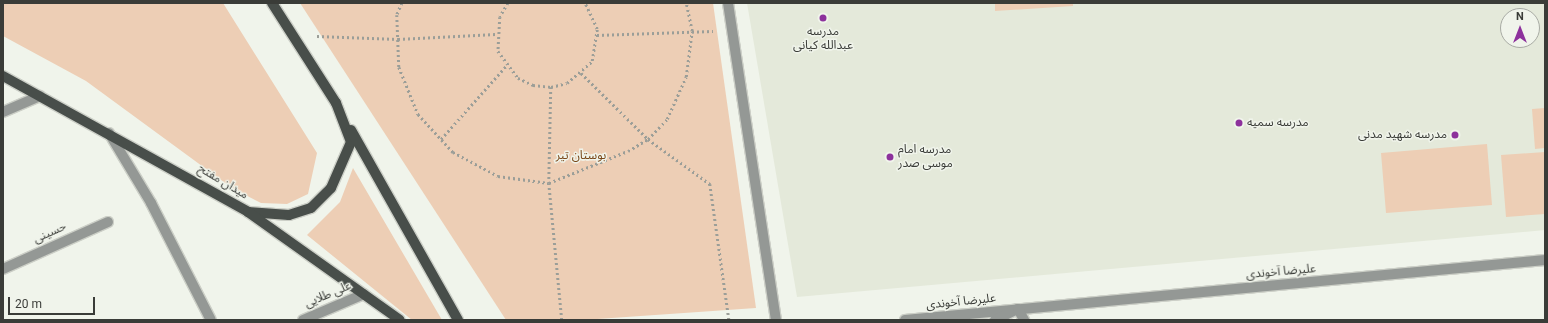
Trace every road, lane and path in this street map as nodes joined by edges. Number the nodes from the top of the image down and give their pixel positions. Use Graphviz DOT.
graph roads {
  1 [pos="272,3"];
  2 [pos="402,3"];
  3 [pos="508,3"];
  4 [pos="585,3"];
  5 [pos="686,3"];
  6 [pos="728,3"];
  7 [pos="732,30"];
  8 [pos="692,31"];
  9 [pos="496,34"];
  10 [pos="597,35"];
  11 [pos="398,39"];
  12 [pos="301,48"];
  13 [pos="506,66"];
  14 [pos="582,73"];
  15 [pos="3,76"];
  16 [pos="551,87"];
  17 [pos="40,96"];
  18 [pos="336,103"];
  19 [pos="3,112"];
  20 [pos="109,133"];
  21 [pos="648,138"];
  22 [pos="441,140"];
  23 [pos="549,183"];
  24 [pos="248,212"];
  25 [pos="108,222"];
  26 [pos="1545,260"];
  27 [pos="3,269"];
  28 [pos="364,294"];
  29 [pos="1018,309"];
  30 [pos="211,320"];
  31 [pos="303,320"];
  32 [pos="400,320"];
  33 [pos="458,320"];
  34 [pos="562,320"];
  35 [pos="729,320"];
  36 [pos="776,320"];
  37 [pos="905,320"];
  38 [pos="995,320"];
  39 [pos="1024,320"];
  1 -- 12 [label="main road, میدان مفتح"];
  2 -- 11 [label="path"];
  3 -- 9 [label="path"];
  4 -- 10 [label="path"];
  5 -- 8 [label="path"];
  6 -- 7 [label="street"];
  7 -- 8 [label="path"];
  7 -- 36 [label="street"];
  8 -- 10 [label="path"];
  8 -- 21 [label="path"];
  9 -- 11 [label="path"];
  9 -- 13 [label="path"];
  10 -- 14 [label="path"];
  11 -- 12 [label="path"];
  11 -- 22 [label="path"];
  12 -- 18 [label="main road, میدان مفتح"];
  13 -- 16 [label="path"];
  13 -- 22 [label="path"];
  14 -- 16 [label="path"];
  14 -- 21 [label="path"];
  15 -- 17 [label="main road, میدان مفتح"];
  16 -- 23 [label="path"];
  17 -- 19 [label="street"];
  17 -- 20 [label="main road, میدان مفتح"];
  18 -- 24 [label="main road, میدان مفتح"];
  18 -- 33 [label="main road"];
  20 -- 24 [label="main road, میدان مفتح"];
  20 -- 30 [label="street"];
  21 -- 23 [label="path"];
  21 -- 35 [label="path"];
  22 -- 23 [label="path"];
  23 -- 34 [label="path"];
  24 -- 28 [label="main road"];
  25 -- 27 [label="street, حسینی"];
  26 -- 29 [label="street, علیرضا آخوندی"];
  28 -- 31 [label="street, علی طلایی"];
  28 -- 32 [label="main road"];
  29 -- 37 [label="street, علیرضا آخوندی"];
  29 -- 38 [label="street, علیرضا آخوندی"];
  29 -- 39 [label="street"];
}
